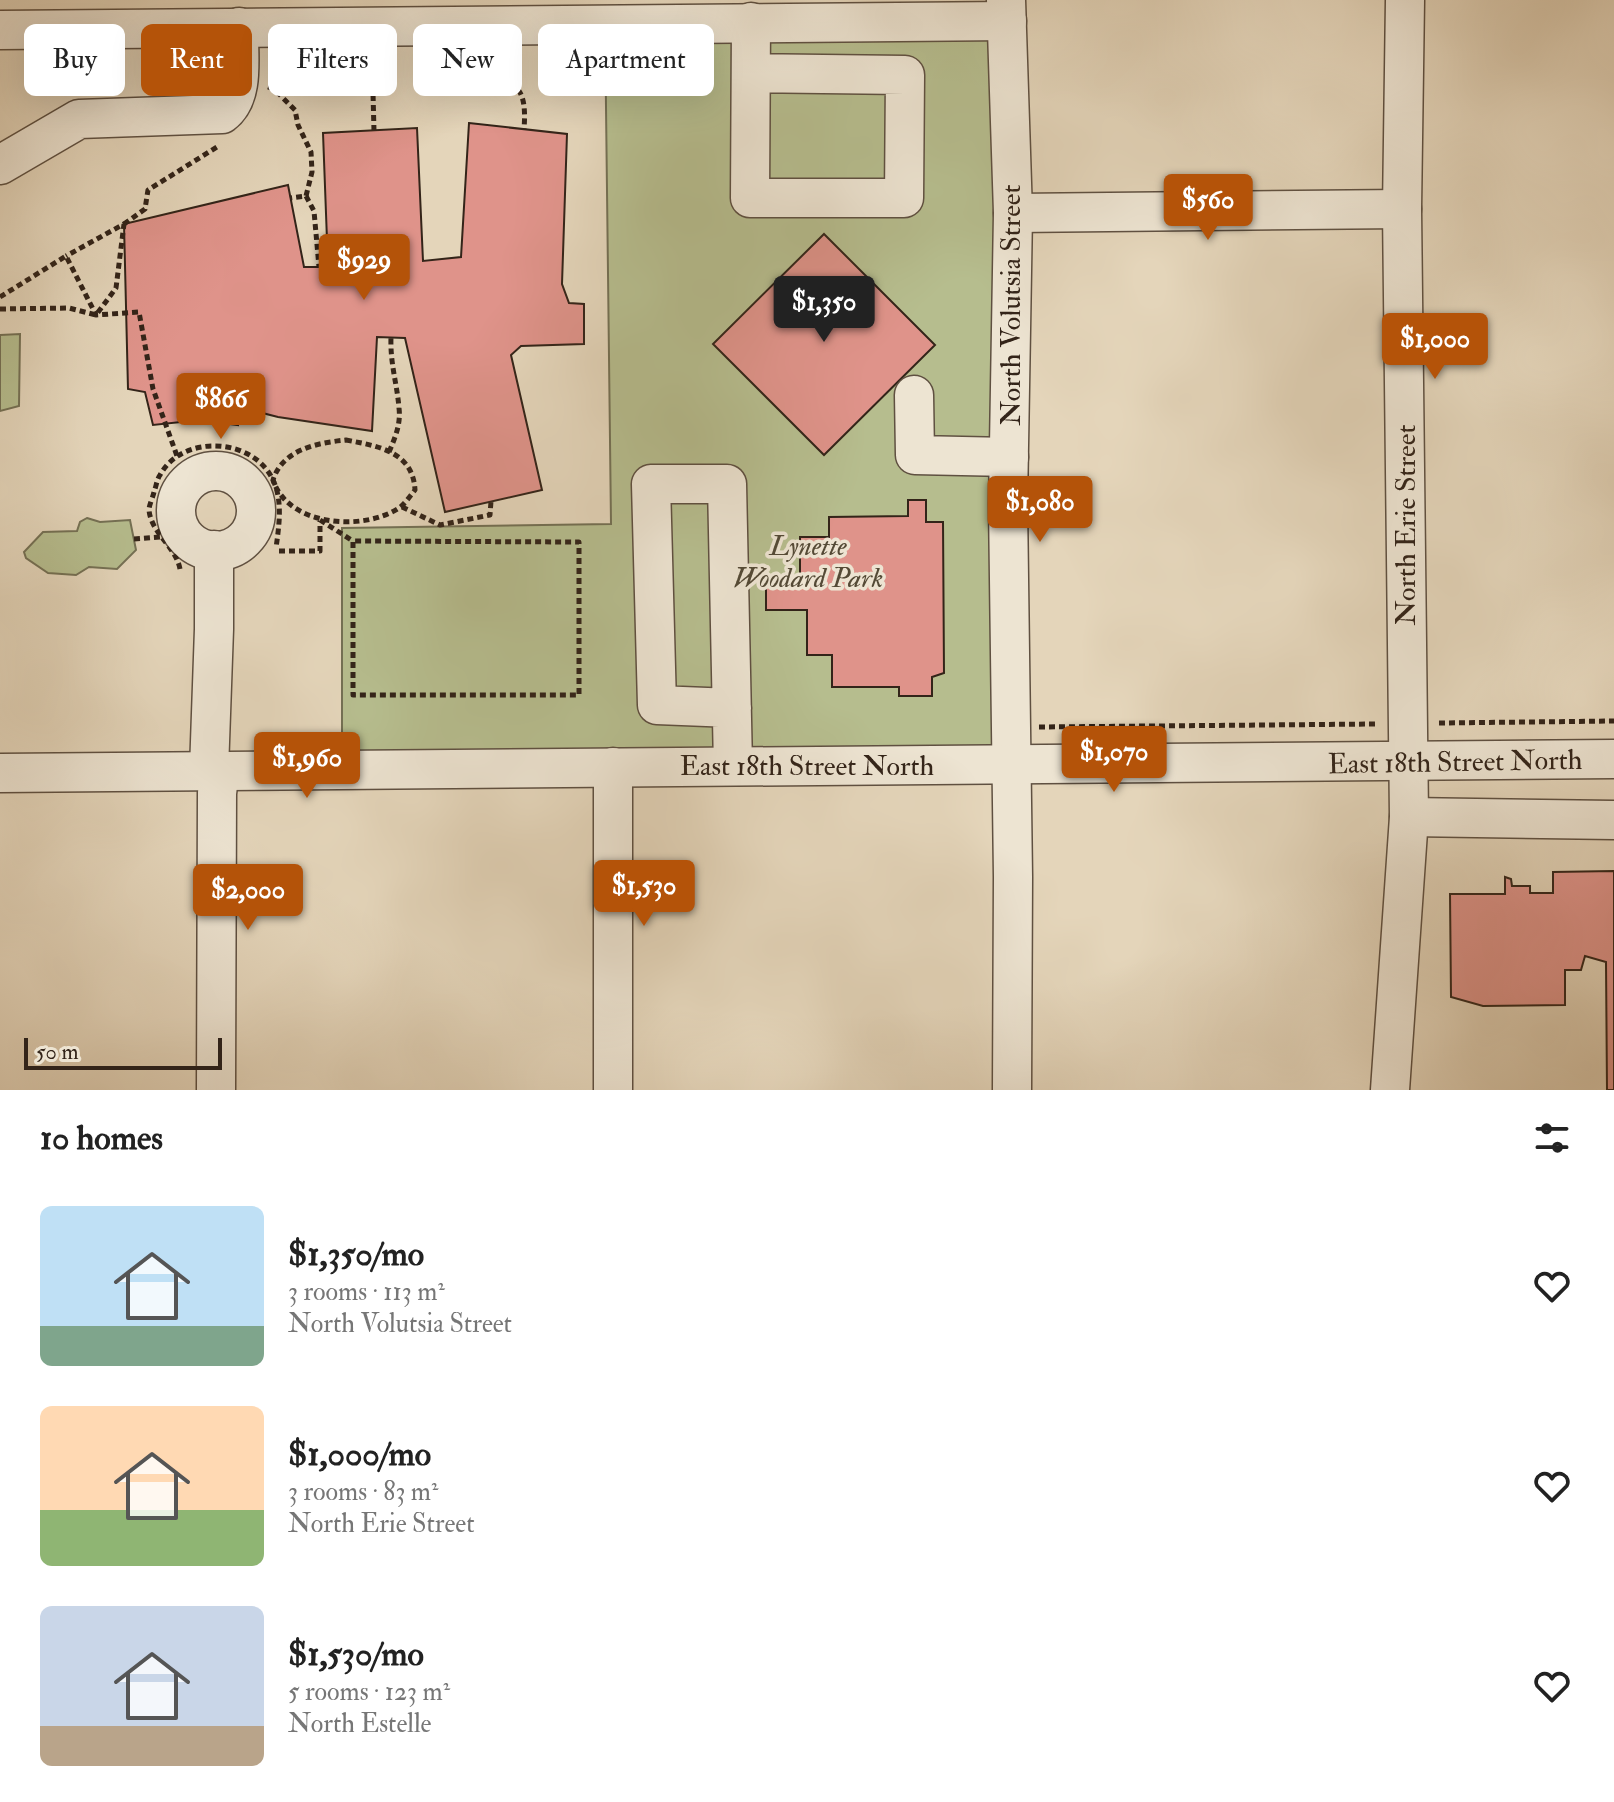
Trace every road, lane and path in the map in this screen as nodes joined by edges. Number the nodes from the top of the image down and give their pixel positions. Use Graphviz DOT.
graph roads {
  1 [pos="1405,0"];
  2 [pos="604,11"];
  3 [pos="1006,11"];
  4 [pos="217,18"];
  5 [pos="751,22"];
  6 [pos="0,30"];
  7 [pos="752,73"];
  8 [pos="258,83"];
  9 [pos="522,94"];
  10 [pos="373,96"];
  11 [pos="524,129"];
  12 [pos="374,131"];
  13 [pos="228,140"];
  14 [pos="0,165"];
  15 [pos="306,196"];
  16 [pos="290,198"];
  17 [pos="1402,209"];
  18 [pos="1013,213"];
  19 [pos="124,224"];
  20 [pos="66,256"];
  21 [pos="319,267"];
  22 [pos="0,297"];
  23 [pos="0,309"];
  24 [pos="96,315"];
  25 [pos="391,337"];
  26 [pos="914,395"];
  27 [pos="389,452"];
  28 [pos="177,456"];
  29 [pos="1009,457"];
  30 [pos="491,501"];
  31 [pos="402,507"];
  32 [pos="320,519"];
  33 [pos="160,537"];
  34 [pos="134,539"];
  35 [pos="353,541"];
  36 [pos="214,550"];
  37 [pos="279,551"];
  38 [pos="732,708"];
  39 [pos="1614,721"];
  40 [pos="1406,723"];
  41 [pos="1012,746"];
  42 [pos="1614,759"];
  43 [pos="1407,761"];
  44 [pos="733,766"];
  45 [pos="613,767"];
  46 [pos="215,770"];
  47 [pos="0,773"];
  48 [pos="1409,817"];
  49 [pos="1614,820"];
  50 [pos="216,1090"];
  51 [pos="613,1090"];
  52 [pos="1012,1090"];
  53 [pos="1390,1090"];
  1 -- 17 [label="street, North Erie Street"];
  2 -- 4 [label="street"];
  2 -- 5 [label="street"];
  3 -- 5 [label="street"];
  3 -- 18 [label="street, North Volutsia Street"];
  4 -- 6 [label="street"];
  4 -- 14 [label="street"];
  5 -- 7 [label="street"];
  7 -- 7 [label="street"];
  8 -- 15 [label="path"];
  9 -- 11 [label="path"];
  10 -- 12 [label="path"];
  13 -- 19 [label="path"];
  15 -- 16 [label="path"];
  15 -- 21 [label="path"];
  17 -- 18 [label="street"];
  17 -- 40 [label="street, North Erie Street"];
  18 -- 29 [label="street, North Volutsia Street"];
  19 -- 20 [label="path"];
  19 -- 24 [label="path"];
  20 -- 22 [label="path"];
  20 -- 24 [label="path"];
  23 -- 24 [label="path"];
  24 -- 28 [label="path"];
  25 -- 27 [label="path"];
  26 -- 29 [label="street"];
  27 -- 31 [label="path"];
  27 -- 32 [label="path"];
  29 -- 41 [label="street, North Volutsia Street"];
  30 -- 31 [label="path"];
  31 -- 32 [label="path"];
  32 -- 35 [label="path"];
  32 -- 37 [label="path"];
  33 -- 34 [label="path"];
  35 -- 35 [label="path"];
  36 -- 46 [label="street"];
  38 -- 38 [label="street"];
  38 -- 44 [label="street"];
  39 -- 40 [label="path"];
  40 -- 41 [label="path"];
  40 -- 43 [label="street, North Erie Street"];
  41 -- 43 [label="street, East 18th Street North"];
  41 -- 44 [label="street, East 18th Street North"];
  41 -- 52 [label="street, North Volutsia Street"];
  42 -- 43 [label="street, East 18th Street North"];
  43 -- 48 [label="street, North Erie Street"];
  44 -- 45 [label="street, East 18th Street North"];
  45 -- 46 [label="street, East 18th Street North"];
  45 -- 51 [label="street"];
  46 -- 47 [label="street, East 18th Street North"];
  46 -- 50 [label="street"];
  48 -- 49 [label="street"];
  48 -- 53 [label="street, North Erie Street"];
}
